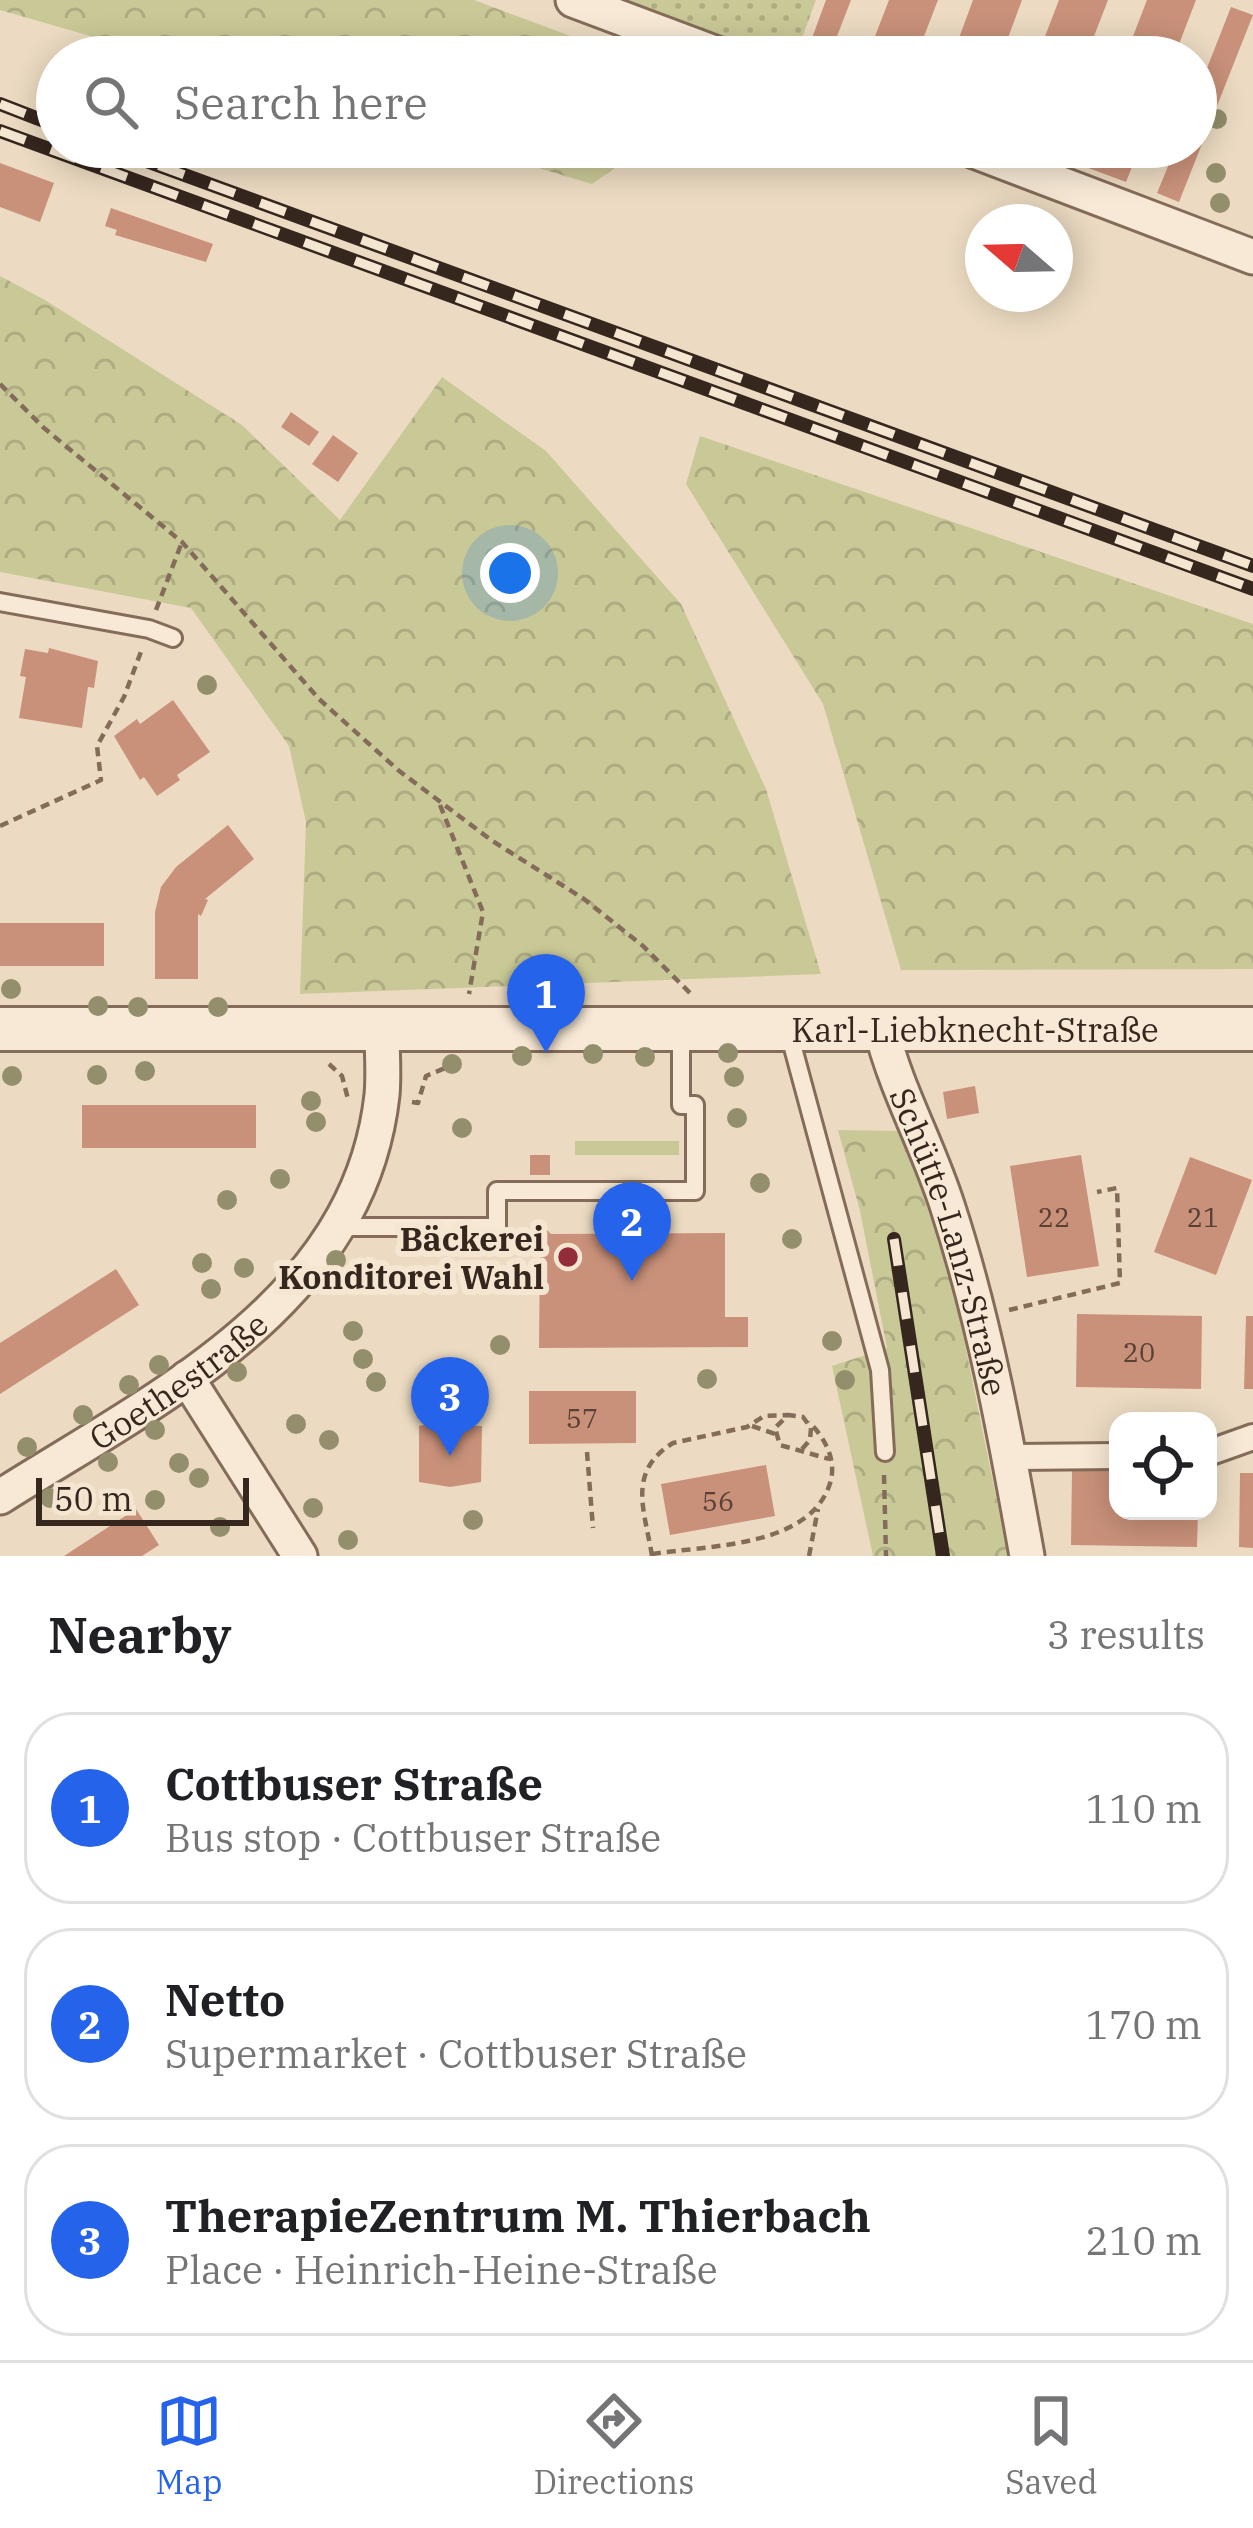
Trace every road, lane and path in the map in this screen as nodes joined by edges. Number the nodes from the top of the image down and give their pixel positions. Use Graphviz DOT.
graph roads {
  1 [pos="573,0"];
  2 [pos="669,36"];
  3 [pos="1019,168"];
  4 [pos="1253,257"];
  5 [pos="0,384"];
  6 [pos="182,542"];
  7 [pos="0,602"];
  8 [pos="152,621"];
  9 [pos="173,638"];
  10 [pos="439,801"];
  11 [pos="0,826"];
  12 [pos="468,1000"];
  13 [pos="693,1020"];
  14 [pos="881,1028"];
  15 [pos="1253,1028"];
  16 [pos="0,1029"];
  17 [pos="789,1029"];
  18 [pos="382,1031"];
  19 [pos="324,1061"];
  20 [pos="382,1095"];
  21 [pos="1096,1192"];
  22 [pos="336,1227"];
  23 [pos="981,1317"];
  24 [pos="187,1378"];
  25 [pos="788,1415"];
  26 [pos="809,1422"];
  27 [pos="752,1426"];
  28 [pos="775,1434"];
  29 [pos="1253,1437"];
  30 [pos="802,1449"];
  31 [pos="1217,1450"];
  32 [pos="587,1451"];
  33 [pos="885,1452"];
  34 [pos="1109,1456"];
  35 [pos="1009,1457"];
  36 [pos="831,1460"];
  37 [pos="0,1497"];
  38 [pos="818,1509"];
  39 [pos="593,1528"];
  40 [pos="652,1555"];
  41 [pos="300,1556"];
  42 [pos="809,1556"];
  43 [pos="886,1556"];
  44 [pos="1027,1556"];
  1 -- 2 [label="street"];
  3 -- 4 [label="street"];
  5 -- 6 [label="path"];
  6 -- 8 [label="path"];
  6 -- 10 [label="path"];
  7 -- 8 [label="lane"];
  8 -- 9 [label="lane"];
  8 -- 11 [label="path"];
  10 -- 12 [label="path"];
  10 -- 13 [label="path"];
  13 -- 17 [label="street, Karl-Liebknecht-Straße"];
  13 -- 18 [label="street, Karl-Liebknecht-Straße"];
  13 -- 22 [label="lane"];
  14 -- 15 [label="street, Karl-Liebknecht-Straße"];
  14 -- 17 [label="street, Karl-Liebknecht-Straße"];
  14 -- 23 [label="street, Schütte-Lanz-Straße"];
  16 -- 18 [label="street, Karl-Liebknecht-Straße"];
  17 -- 33 [label="lane"];
  18 -- 20 [label="street, Goethestraße"];
  19 -- 20 [label="path"];
  20 -- 22 [label="street, Goethestraße"];
  21 -- 23 [label="path"];
  22 -- 24 [label="street, Goethestraße"];
  23 -- 35 [label="street, Schütte-Lanz-Straße"];
  24 -- 37 [label="street, Goethestraße"];
  24 -- 41 [label="street"];
  25 -- 26 [label="path"];
  25 -- 27 [label="path"];
  25 -- 28 [label="path"];
  26 -- 30 [label="path"];
  26 -- 36 [label="path"];
  27 -- 28 [label="path"];
  27 -- 40 [label="path"];
  28 -- 30 [label="path"];
  29 -- 31 [label="street"];
  30 -- 36 [label="path"];
  32 -- 39 [label="path"];
  33 -- 43 [label="path"];
  34 -- 35 [label="street"];
  35 -- 44 [label="street, Schütte-Lanz-Straße"];
  36 -- 38 [label="path"];
  38 -- 40 [label="path"];
  38 -- 42 [label="path"];
}
